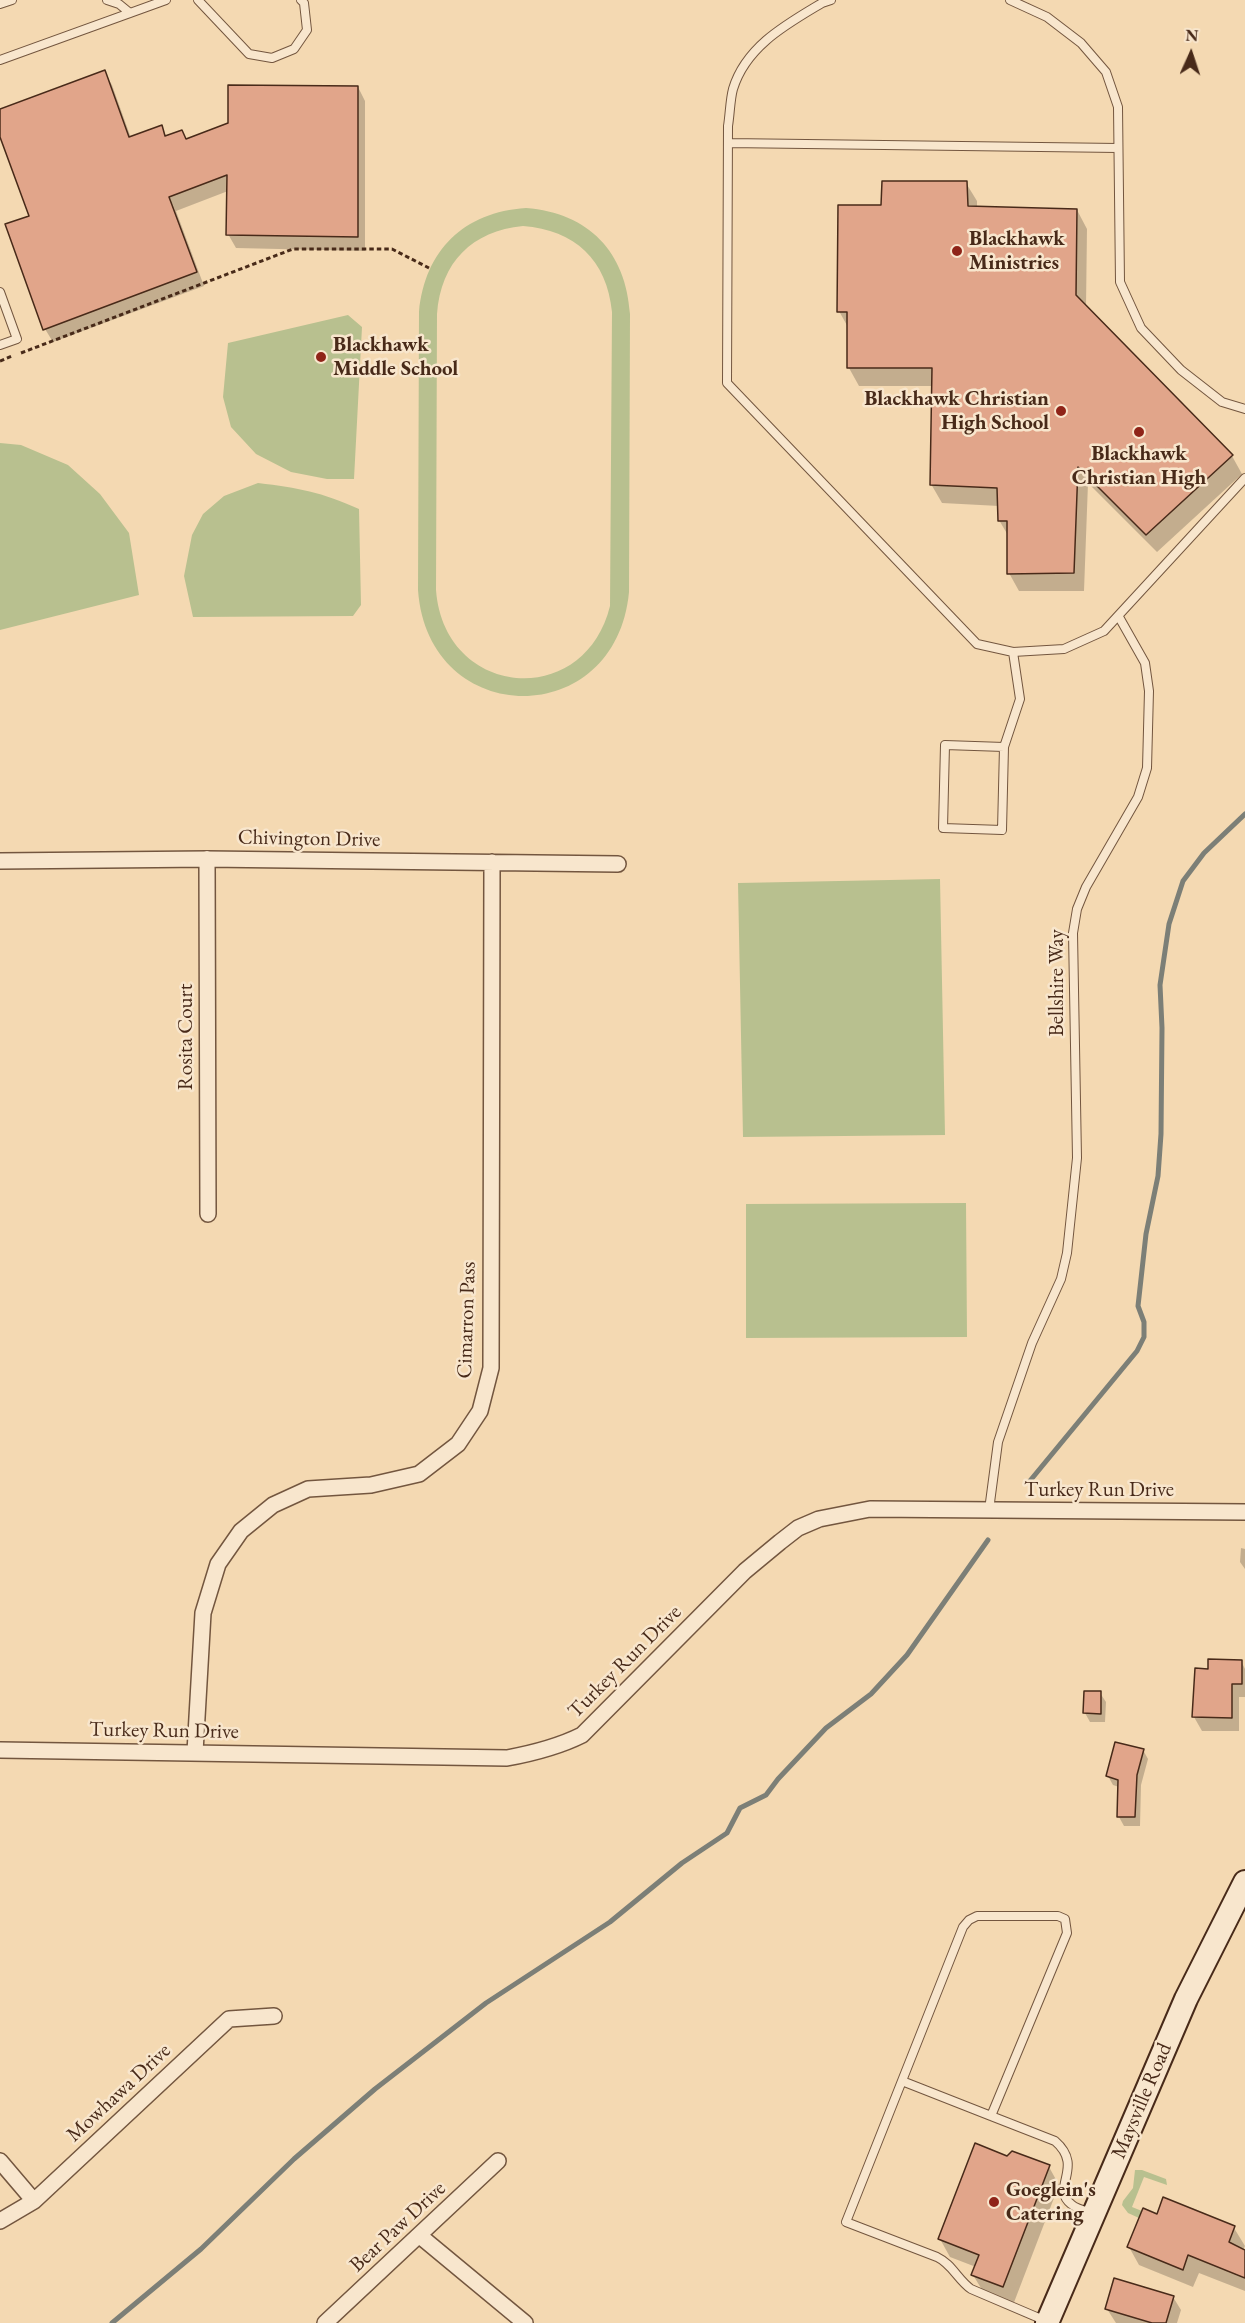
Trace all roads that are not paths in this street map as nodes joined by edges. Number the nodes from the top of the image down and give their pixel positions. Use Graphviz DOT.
graph roads {
  1 [pos="12,0"];
  2 [pos="107,0"];
  3 [pos="166,0"];
  4 [pos="198,0"];
  5 [pos="301,0"];
  6 [pos="831,0"];
  7 [pos="1010,0"];
  8 [pos="0,4"];
  9 [pos="130,13"];
  10 [pos="0,60"];
  11 [pos="728,143"];
  12 [pos="1118,148"];
  13 [pos="0,292"];
  14 [pos="0,345"];
  15 [pos="1245,409"];
  16 [pos="1245,478"];
  17 [pos="1119,617"];
  18 [pos="1013,652"];
  19 [pos="1004,747"];
  20 [pos="207,859"];
  21 [pos="0,861"];
  22 [pos="492,862"];
  23 [pos="618,864"];
  24 [pos="208,1214"];
  25 [pos="989,1511"];
  26 [pos="1245,1512"];
  27 [pos="0,1750"];
  28 [pos="195,1752"];
  29 [pos="1245,1882"];
  30 [pos="274,2016"];
  31 [pos="902,2081"];
  32 [pos="991,2116"];
  33 [pos="0,2161"];
  34 [pos="498,2161"];
  35 [pos="34,2201"];
  36 [pos="1094,2214"];
  37 [pos="0,2221"];
  38 [pos="420,2236"];
  39 [pos="1047,2322"];
  40 [pos="325,2323"];
  41 [pos="525,2323"];
  1 -- 8 [label="lane"];
  2 -- 9 [label="lane"];
  3 -- 9 [label="lane"];
  4 -- 5 [label="lane"];
  6 -- 11 [label="lane"];
  7 -- 12 [label="lane"];
  9 -- 10 [label="lane"];
  11 -- 12 [label="lane"];
  11 -- 18 [label="lane"];
  12 -- 15 [label="lane"];
  13 -- 14 [label="lane"];
  16 -- 17 [label="lane"];
  17 -- 18 [label="lane"];
  17 -- 25 [label="lane, Bellshire Way"];
  18 -- 19 [label="lane"];
  19 -- 19 [label="lane"];
  20 -- 21 [label="street, Chivington Drive"];
  20 -- 22 [label="street, Chivington Drive"];
  20 -- 24 [label="street, Rosita Court"];
  22 -- 23 [label="street, Chivington Drive"];
  22 -- 28 [label="street, Cimarron Pass"];
  25 -- 26 [label="street, Turkey Run Drive"];
  25 -- 28 [label="street, Turkey Run Drive"];
  27 -- 28 [label="street, Turkey Run Drive"];
  29 -- 36 [label="main road, Maysville Road"];
  30 -- 35 [label="street, Mowhawa Drive"];
  31 -- 32 [label="lane"];
  31 -- 32 [label="lane"];
  31 -- 39 [label="lane"];
  32 -- 36 [label="lane"];
  33 -- 35 [label="street"];
  34 -- 38 [label="street, Bear Paw Drive"];
  35 -- 37 [label="street, Mowhawa Drive"];
  36 -- 39 [label="main road, Maysville Road"];
  38 -- 40 [label="street, Bear Paw Drive"];
  38 -- 41 [label="street"];
}
